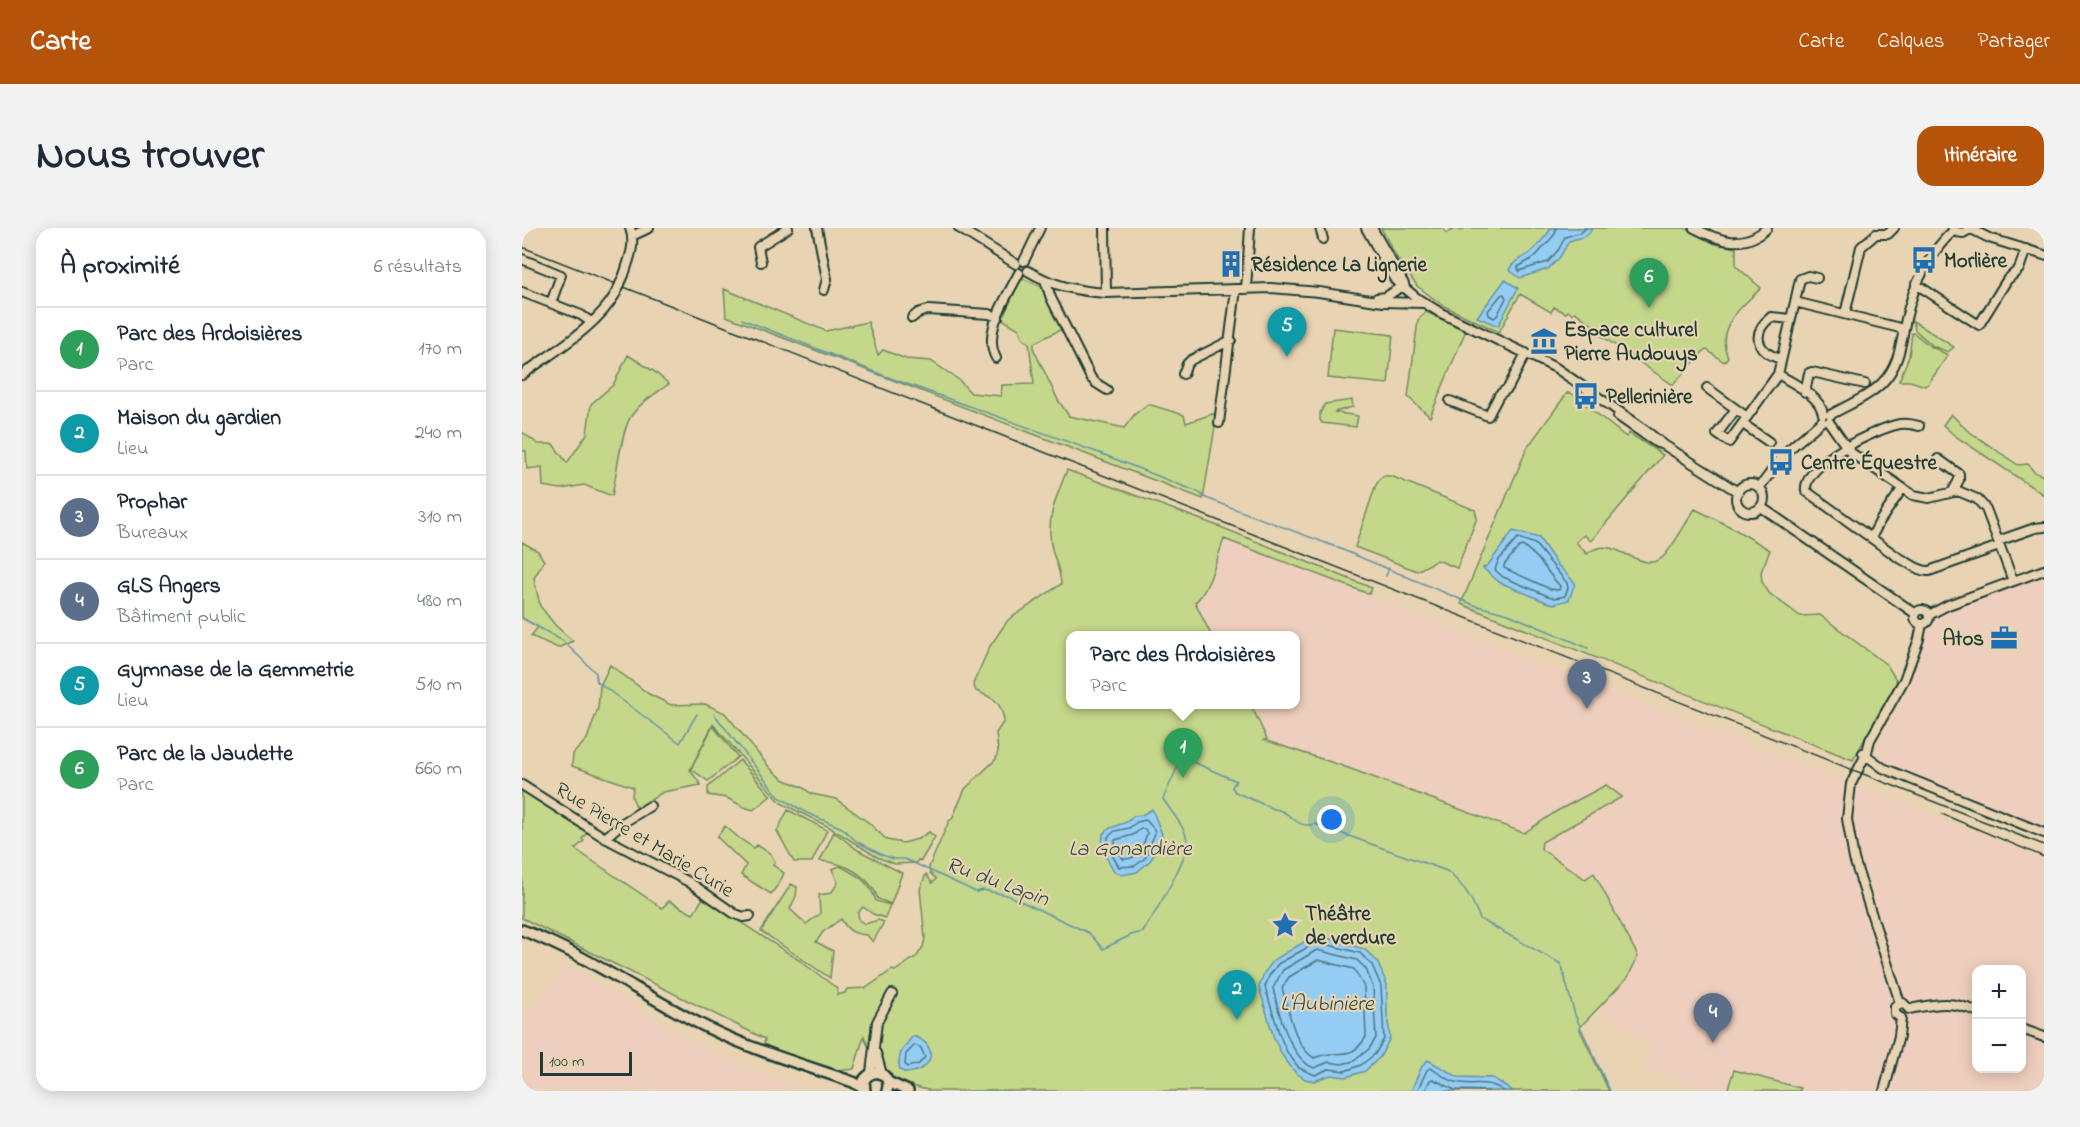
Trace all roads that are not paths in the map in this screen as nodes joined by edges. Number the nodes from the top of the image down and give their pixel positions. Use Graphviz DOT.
graph roads {
  1 [pos="649,228"];
  2 [pos="788,228"];
  3 [pos="817,228"];
  4 [pos="959,228"];
  5 [pos="1040,228"];
  6 [pos="1105,228"];
  7 [pos="1250,228"];
  8 [pos="1320,228"];
  9 [pos="1366,228"];
  10 [pos="1372,228"];
  11 [pos="1694,228"];
  12 [pos="1767,228"];
  13 [pos="1894,228"];
  14 [pos="1954,229"];
  15 [pos="1971,229"];
  16 [pos="631,232"];
  17 [pos="1323,239"];
  18 [pos="2026,249"];
  19 [pos="2044,255"];
  20 [pos="522,259"];
  21 [pos="761,262"];
  22 [pos="1020,262"];
  23 [pos="1028,271"];
  24 [pos="1019,273"];
  25 [pos="1817,278"];
  26 [pos="1045,280"];
  27 [pos="1395,280"];
  28 [pos="1916,284"];
  29 [pos="1062,287"];
  30 [pos="1406,288"];
  31 [pos="1236,289"];
  32 [pos="1246,289"];
  33 [pos="824,290"];
  34 [pos="1394,290"];
  35 [pos="522,292"];
  36 [pos="1106,293"];
  37 [pos="1372,299"];
  38 [pos="1394,302"];
  39 [pos="1795,302"];
  40 [pos="551,303"];
  41 [pos="1054,303"];
  42 [pos="1424,303"];
  43 [pos="1845,314"];
  44 [pos="998,317"];
  45 [pos="912,318"];
  46 [pos="1791,319"];
  47 [pos="591,322"];
  48 [pos="1904,329"];
  49 [pos="1231,340"];
  50 [pos="1526,353"];
  51 [pos="996,358"];
  52 [pos="1781,359"];
  53 [pos="1183,374"];
  54 [pos="1778,374"];
  55 [pos="522,375"];
  56 [pos="1864,384"];
  57 [pos="1707,388"];
  58 [pos="1107,390"];
  59 [pos="1805,392"];
  60 [pos="1450,400"];
  61 [pos="1736,409"];
  62 [pos="1826,418"];
  63 [pos="1745,420"];
  64 [pos="1219,423"];
  65 [pos="1918,426"];
  66 [pos="1769,442"];
  67 [pos="1845,446"];
  68 [pos="1938,459"];
  69 [pos="1759,488"];
  70 [pos="1902,489"];
  71 [pos="1953,491"];
  72 [pos="1738,492"];
  73 [pos="1761,507"];
  74 [pos="2044,527"];
  75 [pos="1871,538"];
  76 [pos="1999,543"];
  77 [pos="2044,570"];
  78 [pos="2013,581"];
  79 [pos="1916,614"];
  80 [pos="1929,615"];
  81 [pos="1922,624"];
  82 [pos="1864,753"];
  83 [pos="522,785"];
  84 [pos="650,806"];
  85 [pos="2044,833"];
  86 [pos="605,838"];
  87 [pos="750,916"];
  88 [pos="522,930"];
  89 [pos="892,994"];
  90 [pos="1900,1003"];
  91 [pos="1909,1009"];
  92 [pos="1972,1009"];
  93 [pos="1901,1018"];
  94 [pos="2026,1030"];
  95 [pos="2044,1037"];
  96 [pos="875,1045"];
  97 [pos="882,1074"];
  98 [pos="832,1075"];
  99 [pos="868,1075"];
  100 [pos="888,1086"];
  101 [pos="865,1089"];
  102 [pos="908,1091"];
  103 [pos="1884,1091"];
  1 -- 16 [label="street"];
  2 -- 21 [label="street"];
  3 -- 33 [label="street"];
  4 -- 22 [label="street"];
  5 -- 22 [label="street"];
  6 -- 36 [label="street"];
  7 -- 32 [label="street"];
  8 -- 17 [label="street"];
  9 -- 27 [label="street"];
  10 -- 30 [label="street"];
  11 -- 12 [label="street"];
  13 -- 43 [label="street"];
  14 -- 15 [label="street"];
  14 -- 28 [label="street"];
  15 -- 18 [label="street"];
  16 -- 47 [label="street, bridge"];
  18 -- 19 [label="street"];
  18 -- 28 [label="street"];
  20 -- 40 [label="street"];
  22 -- 23 [label="street"];
  22 -- 24 [label="street"];
  23 -- 24 [label="street"];
  23 -- 26 [label="street"];
  24 -- 44 [label="street"];
  25 -- 39 [label="street"];
  26 -- 29 [label="street"];
  26 -- 41 [label="street"];
  27 -- 30 [label="street"];
  27 -- 34 [label="street"];
  28 -- 48 [label="street"];
  29 -- 36 [label="street"];
  29 -- 41 [label="street"];
  30 -- 34 [label="street"];
  30 -- 38 [label="street"];
  30 -- 42 [label="street"];
  31 -- 32 [label="street"];
  31 -- 36 [label="street"];
  31 -- 49 [label="street"];
  32 -- 37 [label="street"];
  34 -- 37 [label="street"];
  35 -- 40 [label="street"];
  37 -- 38 [label="street"];
  38 -- 42 [label="street"];
  39 -- 43 [label="street"];
  39 -- 46 [label="street"];
  40 -- 47 [label="street"];
  41 -- 58 [label="street"];
  42 -- 50 [label="street"];
  43 -- 48 [label="street"];
  44 -- 45 [label="street"];
  44 -- 51 [label="street"];
  46 -- 52 [label="street"];
  46 -- 52 [label="street"];
  47 -- 55 [label="street"];
  48 -- 62 [label="street"];
  49 -- 53 [label="street"];
  49 -- 64 [label="street"];
  50 -- 60 [label="street"];
  50 -- 72 [label="street"];
  52 -- 54 [label="street"];
  54 -- 59 [label="street"];
  54 -- 63 [label="street"];
  56 -- 59 [label="street"];
  57 -- 61 [label="street"];
  59 -- 62 [label="street"];
  61 -- 63 [label="street"];
  61 -- 63 [label="street"];
  62 -- 67 [label="street"];
  62 -- 69 [label="street"];
  63 -- 66 [label="street"];
  65 -- 67 [label="street"];
  67 -- 70 [label="street"];
  67 -- 75 [label="street"];
  68 -- 71 [label="street"];
  69 -- 72 [label="street"];
  69 -- 73 [label="street"];
  70 -- 71 [label="street"];
  70 -- 75 [label="street"];
  71 -- 76 [label="street"];
  72 -- 73 [label="street"];
  73 -- 79 [label="street"];
  74 -- 76 [label="street"];
  75 -- 76 [label="street"];
  76 -- 78 [label="street"];
  77 -- 78 [label="street"];
  78 -- 80 [label="street"];
  79 -- 80 [label="street"];
  79 -- 81 [label="street"];
  80 -- 81 [label="street"];
  81 -- 82 [label="street"];
  82 -- 85 [label="street"];
  82 -- 90 [label="street"];
  83 -- 86 [label="street, Rue Pierre et Marie Curie"];
  84 -- 86 [label="street"];
  86 -- 87 [label="street, Rue Pierre et Marie Curie"];
  88 -- 98 [label="main road"];
  89 -- 96 [label="street"];
  90 -- 91 [label="street"];
  90 -- 93 [label="street"];
  91 -- 92 [label="street"];
  91 -- 93 [label="street"];
  93 -- 103 [label="street"];
  94 -- 95 [label="street"];
  96 -- 97 [label="street"];
  96 -- 99 [label="street"];
  97 -- 99 [label="main road"];
  97 -- 100 [label="main road"];
  98 -- 99 [label="main road"];
  98 -- 101 [label="main road"];
  99 -- 101 [label="main road"];
  100 -- 102 [label="main road"];
}
